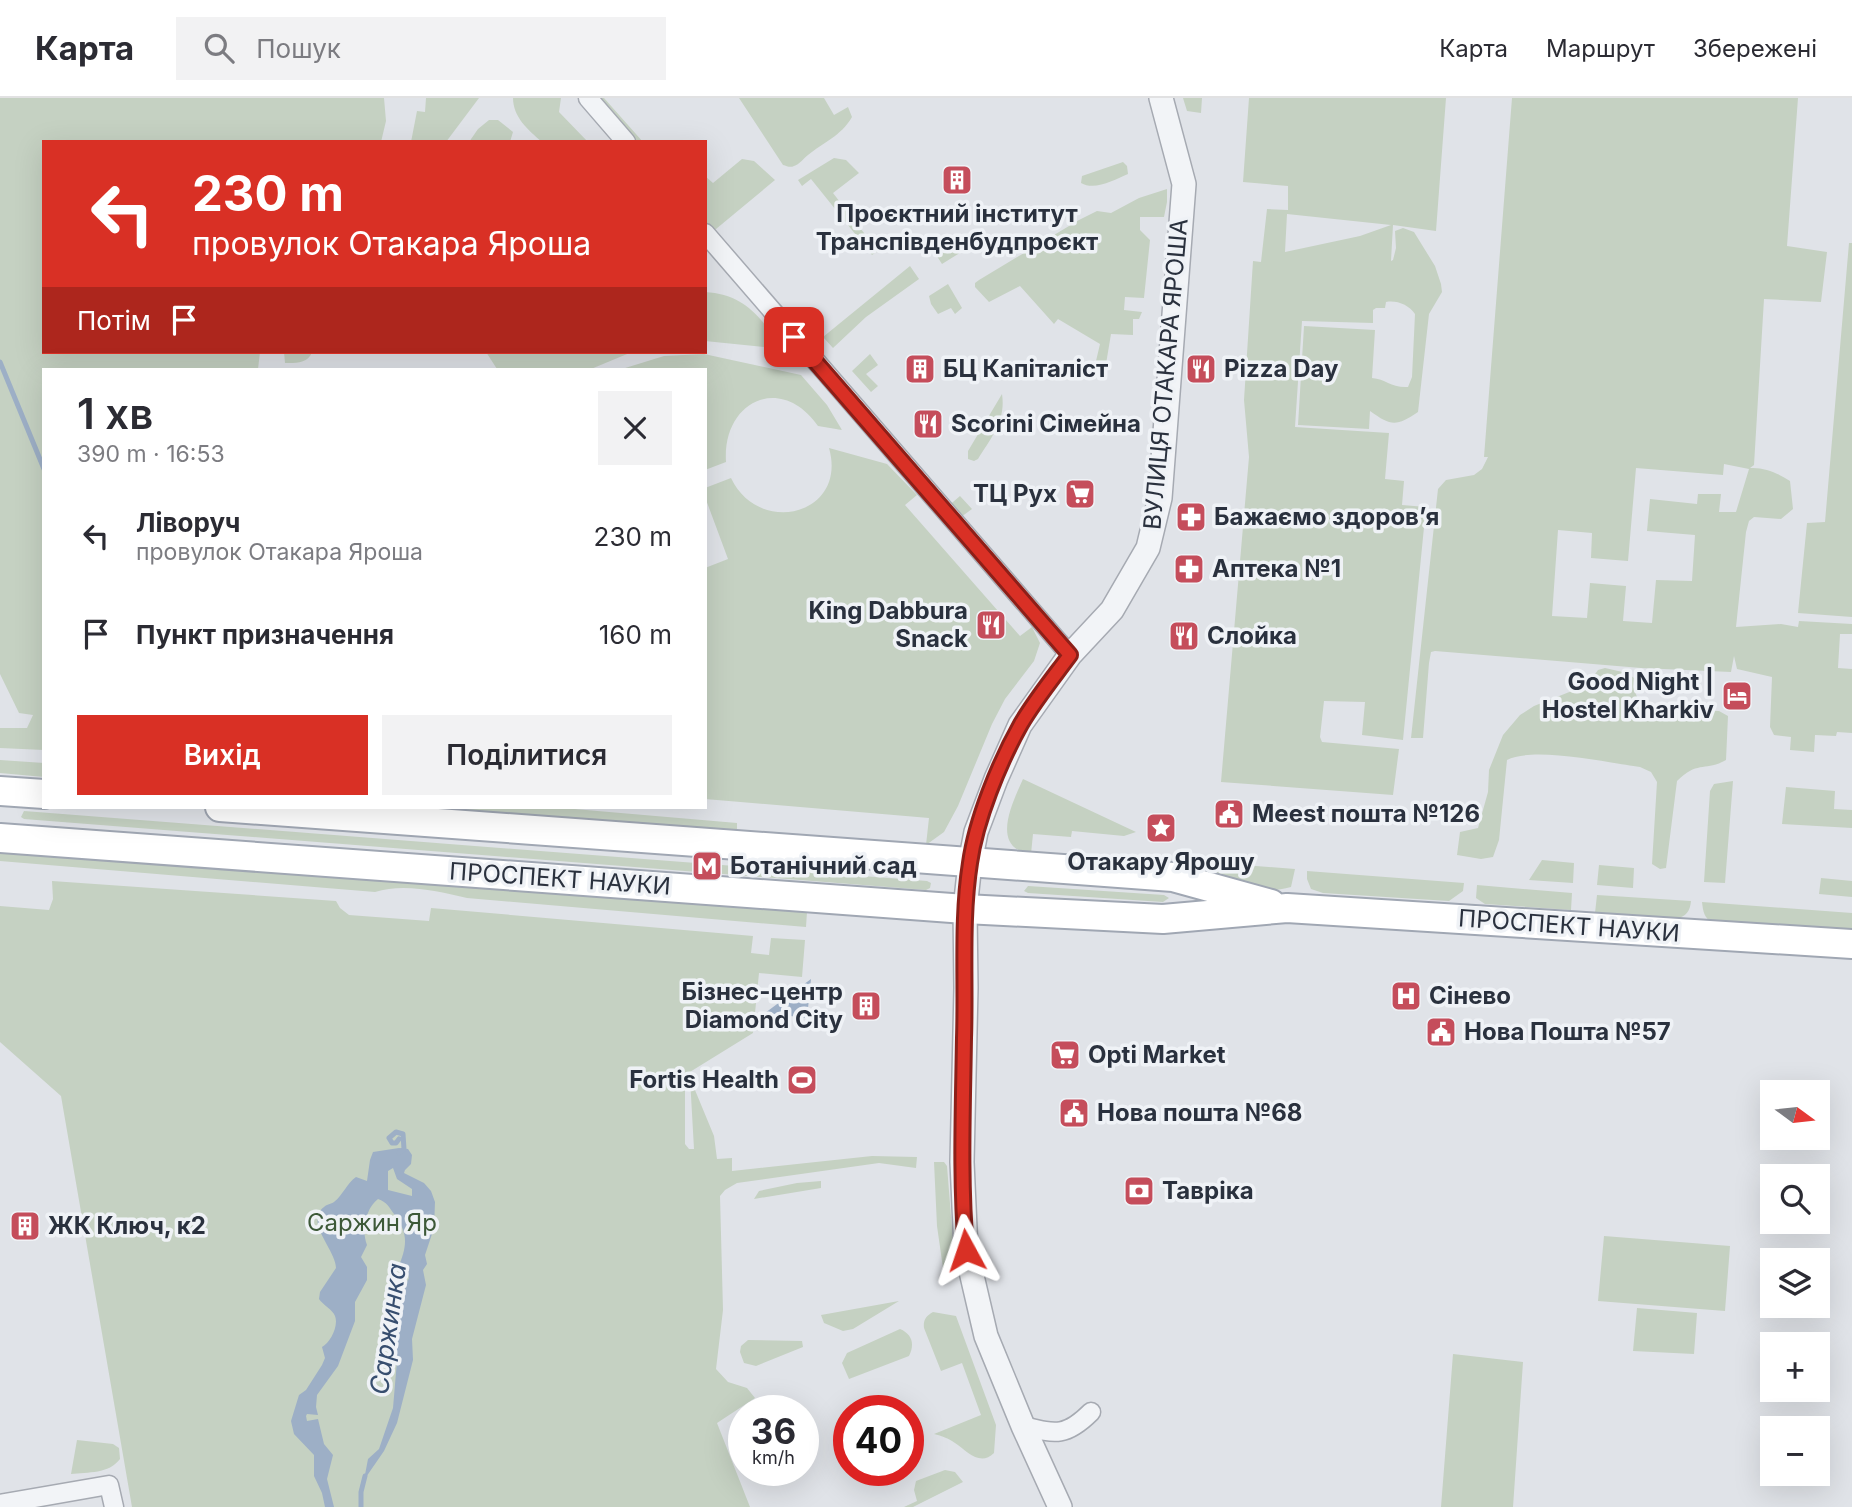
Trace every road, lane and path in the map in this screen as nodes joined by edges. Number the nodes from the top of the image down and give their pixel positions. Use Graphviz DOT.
graph roads {
  1 [pos="588,98"];
  2 [pos="1161,98"];
  3 [pos="624,140"];
  4 [pos="707,235"];
  5 [pos="1070,655"];
  6 [pos="0,791"];
  7 [pos="42,794"];
  8 [pos="247,809"];
  9 [pos="0,838"];
  10 [pos="970,863"];
  11 [pos="1287,908"];
  12 [pos="965,909"];
  13 [pos="1852,944"];
  14 [pos="1091,1412"];
  15 [pos="1023,1426"];
  16 [pos="0,1504"];
  17 [pos="114,1507"];
  18 [pos="1060,1507"];
  1 -- 3 [label="street"];
  2 -- 5 [label="street, ВУЛИЦЯ ОТАКАРА ЯРОША"];
  4 -- 5 [label="street"];
  5 -- 10 [label="street, ВУЛИЦЯ ОТАКАРА ЯРОША"];
  6 -- 7 [label="main road"];
  8 -- 10 [label="main road, ПРОСПЕКТ НАУКИ"];
  9 -- 12 [label="main road, ПРОСПЕКТ НАУКИ"];
  10 -- 11 [label="main road, ПРОСПЕКТ НАУКИ"];
  10 -- 12 [label="street, ВУЛИЦЯ ОТАКАРА ЯРОША"];
  11 -- 12 [label="main road, ПРОСПЕКТ НАУКИ"];
  11 -- 13 [label="main road, ПРОСПЕКТ НАУКИ"];
  12 -- 15 [label="street, ВУЛИЦЯ ОТАКАРА ЯРОША"];
  14 -- 15 [label="street"];
  15 -- 18 [label="street, ВУЛИЦЯ ОТАКАРА ЯРОША"];
  16 -- 17 [label="street"];
}
